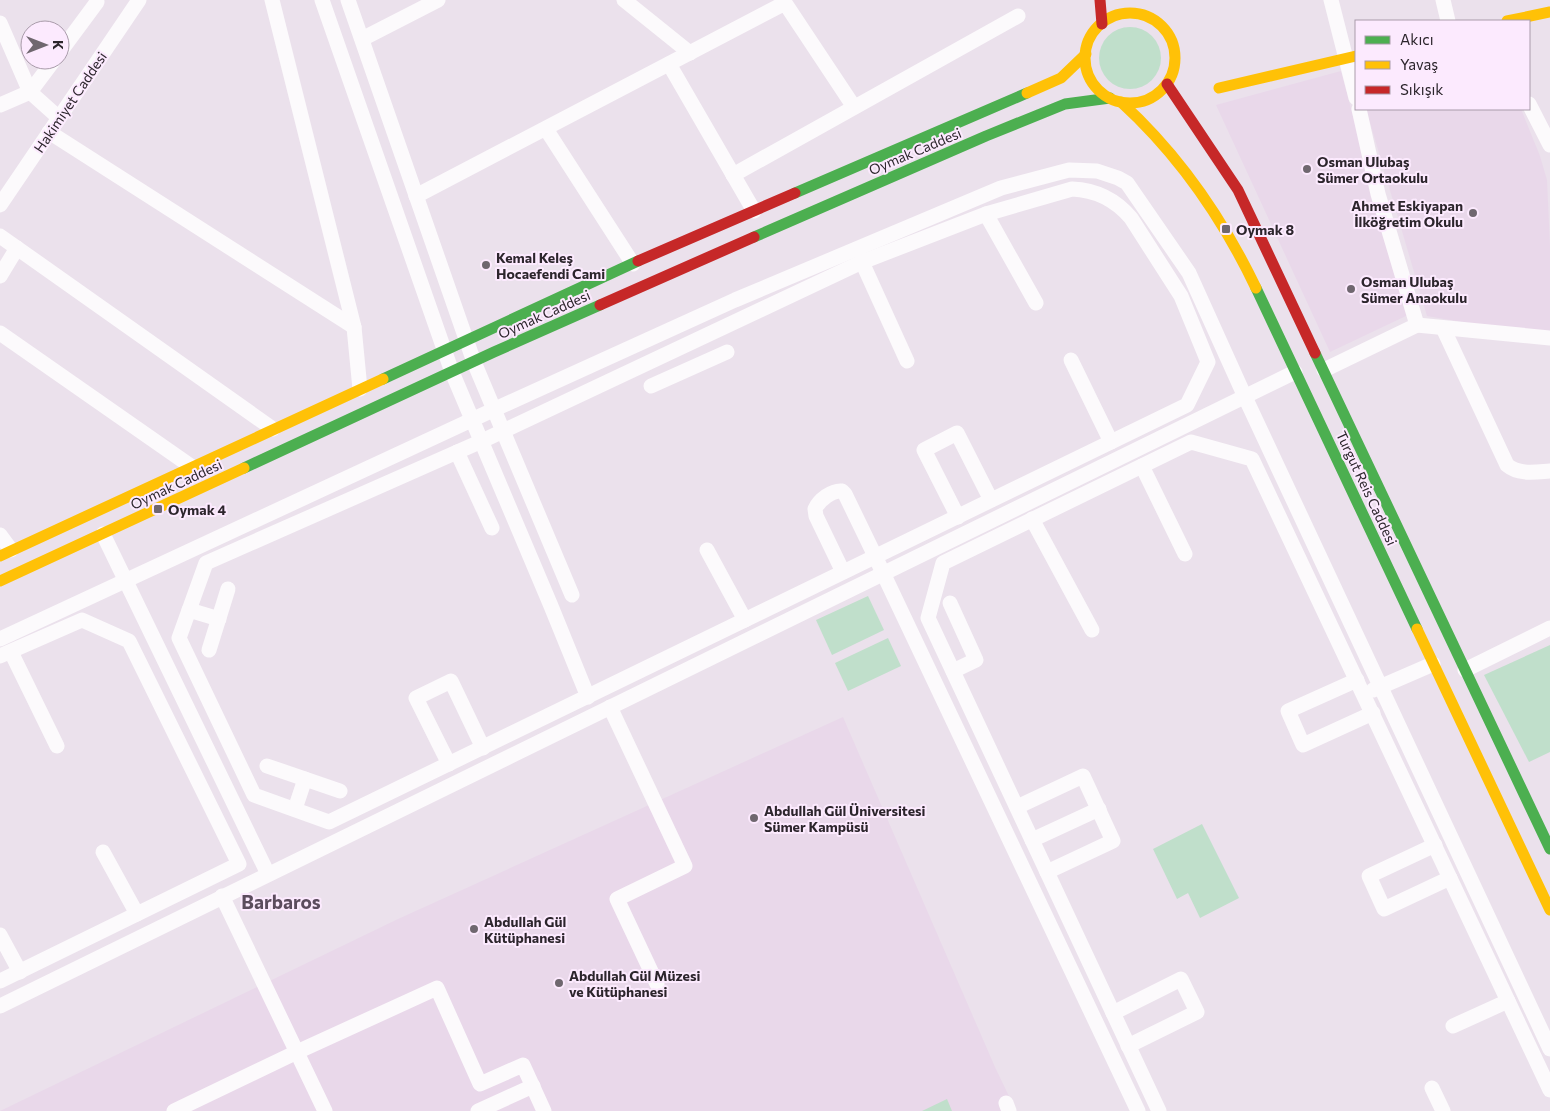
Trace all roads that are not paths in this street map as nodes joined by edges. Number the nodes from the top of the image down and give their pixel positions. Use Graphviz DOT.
graph roads {
  1 [pos="139,0"];
  2 [pos="272,0"];
  3 [pos="322,0"];
  4 [pos="348,0"];
  5 [pos="438,0"];
  6 [pos="624,0"];
  7 [pos="1100,0"];
  8 [pos="1332,0"];
  9 [pos="1443,0"];
  10 [pos="1547,0"];
  11 [pos="97,2"];
  12 [pos="1149,7"];
  13 [pos="1550,12"];
  14 [pos="1018,16"];
  15 [pos="1550,17"];
  16 [pos="1448,20"];
  17 [pos="1512,20"];
  18 [pos="1156,22"];
  19 [pos="0,23"];
  20 [pos="1102,24"];
  21 [pos="70,38"];
  22 [pos="362,39"];
  23 [pos="690,53"];
  24 [pos="1086,54"];
  25 [pos="1352,57"];
  26 [pos="669,64"];
  27 [pos="46,70"];
  28 [pos="1167,84"];
  29 [pos="1218,88"];
  30 [pos="1355,88"];
  31 [pos="30,92"];
  32 [pos="1115,100"];
  33 [pos="0,105"];
  34 [pos="1530,106"];
  35 [pos="854,107"];
  36 [pos="1359,110"];
  37 [pos="59,118"];
  38 [pos="546,129"];
  39 [pos="49,132"];
  40 [pos="1550,145"];
  41 [pos="733,175"];
  42 [pos="416,196"];
  43 [pos="0,205"];
  44 [pos="754,210"];
  45 [pos="986,214"];
  46 [pos="0,236"];
  47 [pos="17,248"];
  48 [pos="862,262"];
  49 [pos="633,264"];
  50 [pos="0,276"];
  51 [pos="1036,303"];
  52 [pos="1417,325"];
  53 [pos="354,326"];
  54 [pos="1443,328"];
  55 [pos="0,333"];
  56 [pos="1550,338"];
  57 [pos="466,341"];
  58 [pos="679,348"];
  59 [pos="444,351"];
  60 [pos="727,352"];
  61 [pos="1071,360"];
  62 [pos="907,361"];
  63 [pos="474,362"];
  64 [pos="688,369"];
  65 [pos="1324,370"];
  66 [pos="452,372"];
  67 [pos="1295,372"];
  68 [pos="651,386"];
  69 [pos="360,389"];
  70 [pos="1245,397"];
  71 [pos="493,410"];
  72 [pos="472,420"];
  73 [pos="273,429"];
  74 [pos="502,431"];
  75 [pos="482,441"];
  76 [pos="1111,442"];
  77 [pos="457,452"];
  78 [pos="1142,466"];
  79 [pos="192,467"];
  80 [pos="1550,472"];
  81 [pos="991,500"];
  82 [pos="958,517"];
  83 [pos="1032,519"];
  84 [pos="492,528"];
  85 [pos="103,534"];
  86 [pos="0,535"];
  87 [pos="707,550"];
  88 [pos="6,553"];
  89 [pos="1185,554"];
  90 [pos="876,556"];
  91 [pos="556,559"];
  92 [pos="535,568"];
  93 [pos="843,572"];
  94 [pos="883,574"];
  95 [pos="126,580"];
  96 [pos="0,581"];
  97 [pos="228,589"];
  98 [pos="572,595"];
  99 [pos="950,603"];
  100 [pos="189,610"];
  101 [pos="219,619"];
  102 [pos="744,620"];
  103 [pos="1550,628"];
  104 [pos="1092,630"];
  105 [pos="0,639"];
  106 [pos="209,650"];
  107 [pos="5,654"];
  108 [pos="1433,664"];
  109 [pos="1465,670"];
  110 [pos="953,671"];
  111 [pos="1357,680"];
  112 [pos="1380,687"];
  113 [pos="1364,694"];
  114 [pos="588,697"];
  115 [pos="610,707"];
  116 [pos="1372,713"];
  117 [pos="57,746"];
  118 [pos="483,748"];
  119 [pos="449,764"];
  120 [pos="267,766"];
  121 [pos="218,771"];
  122 [pos="305,779"];
  123 [pos="197,780"];
  124 [pos="340,791"];
  125 [pos="1017,807"];
  126 [pos="295,809"];
  127 [pos="1099,809"];
  128 [pos="1032,840"];
  129 [pos="1435,845"];
  130 [pos="1550,849"];
  131 [pos="103,852"];
  132 [pos="1047,872"];
  133 [pos="268,874"];
  134 [pos="1450,878"];
  135 [pos="222,896"];
  136 [pos="1550,910"];
  137 [pos="137,914"];
  138 [pos="0,935"];
  139 [pos="20,972"];
  140 [pos="0,981"];
  141 [pos="657,984"];
  142 [pos="1508,1001"];
  143 [pos="0,1006"];
  144 [pos="1113,1013"];
  145 [pos="1453,1026"];
  146 [pos="1128,1046"];
  147 [pos="1550,1049"];
  148 [pos="297,1052"];
  149 [pos="533,1086"];
  150 [pos="1432,1088"];
  151 [pos="1550,1090"];
  152 [pos="174,1111"];
  153 [pos="325,1111"];
  154 [pos="478,1111"];
  155 [pos="544,1111"];
  156 [pos="1138,1111"];
  157 [pos="1159,1111"];
  158 [pos="1443,1111"];
  1 -- 37 [label="street, Hakimiyet Caddesi"];
  2 -- 53 [label="street"];
  3 -- 59 [label="street"];
  4 -- 22 [label="street"];
  5 -- 22 [label="street"];
  6 -- 23 [label="street"];
  7 -- 20 [label="street"];
  8 -- 25 [label="street"];
  9 -- 16 [label="street"];
  10 -- 13 [label="street"];
  11 -- 21 [label="street"];
  12 -- 18 [label="street"];
  13 -- 15 [label="street"];
  13 -- 17 [label="street"];
  14 -- 35 [label="street"];
  18 -- 20 [label="street"];
  18 -- 28 [label="street"];
  19 -- 31 [label="street"];
  20 -- 24 [label="street"];
  22 -- 42 [label="street"];
  23 -- 26 [label="street"];
  23 -- 35 [label="street"];
  24 -- 32 [label="street"];
  24 -- 44 [label="street, Oymak Caddesi"];
  25 -- 29 [label="street"];
  25 -- 30 [label="street"];
  26 -- 38 [label="street"];
  26 -- 41 [label="street"];
  27 -- 31 [label="street"];
  28 -- 32 [label="street"];
  28 -- 65 [label="street, Turgut Reis Caddesi"];
  31 -- 33 [label="street"];
  31 -- 37 [label="street"];
  32 -- 63 [label="street, Oymak Caddesi"];
  32 -- 67 [label="street, Turgut Reis Caddesi"];
  34 -- 40 [label="street"];
  35 -- 41 [label="street"];
  36 -- 52 [label="street"];
  37 -- 39 [label="street, Hakimiyet Caddesi"];
  38 -- 42 [label="street"];
  38 -- 49 [label="street"];
  39 -- 43 [label="street, Hakimiyet Caddesi"];
  39 -- 53 [label="street"];
  41 -- 44 [label="street"];
  42 -- 57 [label="street"];
  44 -- 49 [label="street, Oymak Caddesi"];
  45 -- 48 [label="street"];
  45 -- 51 [label="street"];
  45 -- 76 [label="street"];
  46 -- 47 [label="street"];
  47 -- 50 [label="street"];
  47 -- 73 [label="street"];
  48 -- 58 [label="street"];
  48 -- 62 [label="street"];
  49 -- 57 [label="street, Oymak Caddesi"];
  52 -- 54 [label="street"];
  52 -- 65 [label="street"];
  53 -- 69 [label="street"];
  54 -- 56 [label="street"];
  54 -- 80 [label="street"];
  55 -- 79 [label="street"];
  57 -- 59 [label="street, Oymak Caddesi"];
  57 -- 63 [label="street"];
  58 -- 64 [label="street"];
  58 -- 74 [label="street"];
  59 -- 66 [label="street"];
  59 -- 69 [label="street, Oymak Caddesi"];
  60 -- 64 [label="street"];
  61 -- 76 [label="street"];
  63 -- 66 [label="street, Oymak Caddesi"];
  63 -- 71 [label="street"];
  64 -- 68 [label="street"];
  65 -- 109 [label="street, Turgut Reis Caddesi"];
  66 -- 72 [label="street"];
  66 -- 85 [label="street, Oymak Caddesi"];
  67 -- 70 [label="street"];
  67 -- 108 [label="street, Turgut Reis Caddesi"];
  69 -- 73 [label="street, Oymak Caddesi"];
  70 -- 71 [label="street"];
  70 -- 94 [label="street"];
  70 -- 112 [label="street"];
  71 -- 72 [label="street"];
  71 -- 74 [label="street"];
  72 -- 75 [label="street"];
  72 -- 95 [label="street"];
  73 -- 79 [label="street, Oymak Caddesi"];
  74 -- 75 [label="street"];
  74 -- 91 [label="street"];
  75 -- 77 [label="street"];
  75 -- 92 [label="street"];
  76 -- 81 [label="street"];
  77 -- 84 [label="street"];
  77 -- 100 [label="street"];
  78 -- 83 [label="street"];
  78 -- 89 [label="street"];
  78 -- 111 [label="street"];
  79 -- 88 [label="street, Oymak Caddesi"];
  81 -- 82 [label="street"];
  81 -- 82 [label="street"];
  82 -- 90 [label="street"];
  83 -- 104 [label="street"];
  83 -- 110 [label="street"];
  85 -- 95 [label="street"];
  85 -- 96 [label="street, Oymak Caddesi"];
  86 -- 88 [label="street"];
  87 -- 102 [label="street"];
  90 -- 93 [label="street"];
  90 -- 93 [label="street"];
  90 -- 94 [label="street"];
  91 -- 92 [label="street"];
  91 -- 98 [label="street"];
  92 -- 114 [label="street"];
  93 -- 102 [label="street"];
  94 -- 115 [label="street"];
  94 -- 156 [label="street"];
  95 -- 105 [label="street"];
  95 -- 121 [label="street"];
  97 -- 101 [label="street"];
  99 -- 110 [label="street"];
  100 -- 101 [label="street"];
  100 -- 126 [label="street"];
  101 -- 106 [label="street"];
  102 -- 114 [label="street"];
  103 -- 109 [label="street"];
  107 -- 117 [label="street"];
  107 -- 123 [label="street"];
  108 -- 112 [label="street"];
  108 -- 136 [label="street, Turgut Reis Caddesi"];
  109 -- 130 [label="street, Turgut Reis Caddesi"];
  110 -- 125 [label="street"];
  111 -- 113 [label="street"];
  111 -- 116 [label="street"];
  112 -- 113 [label="street"];
  112 -- 147 [label="street"];
  113 -- 116 [label="street"];
  114 -- 118 [label="street"];
  115 -- 133 [label="street"];
  115 -- 141 [label="street"];
  116 -- 129 [label="street"];
  118 -- 119 [label="street"];
  118 -- 119 [label="street"];
  119 -- 126 [label="street"];
  120 -- 122 [label="street"];
  121 -- 123 [label="street"];
  121 -- 133 [label="street"];
  122 -- 124 [label="street"];
  122 -- 126 [label="street"];
  123 -- 137 [label="street"];
  125 -- 127 [label="street"];
  125 -- 128 [label="street"];
  127 -- 128 [label="street"];
  127 -- 132 [label="street"];
  128 -- 132 [label="street"];
  129 -- 134 [label="street"];
  129 -- 134 [label="street"];
  131 -- 137 [label="street"];
  132 -- 144 [label="street"];
  133 -- 135 [label="street"];
  134 -- 142 [label="street"];
  135 -- 143 [label="street"];
  135 -- 148 [label="street"];
  137 -- 139 [label="street"];
  138 -- 139 [label="street"];
  139 -- 140 [label="street"];
  142 -- 145 [label="street"];
  142 -- 151 [label="street"];
  144 -- 146 [label="street"];
  144 -- 146 [label="street"];
  146 -- 157 [label="street"];
  148 -- 149 [label="street"];
  148 -- 152 [label="street"];
  148 -- 153 [label="street"];
  149 -- 154 [label="street"];
  149 -- 155 [label="street"];
  150 -- 158 [label="street"];
}
